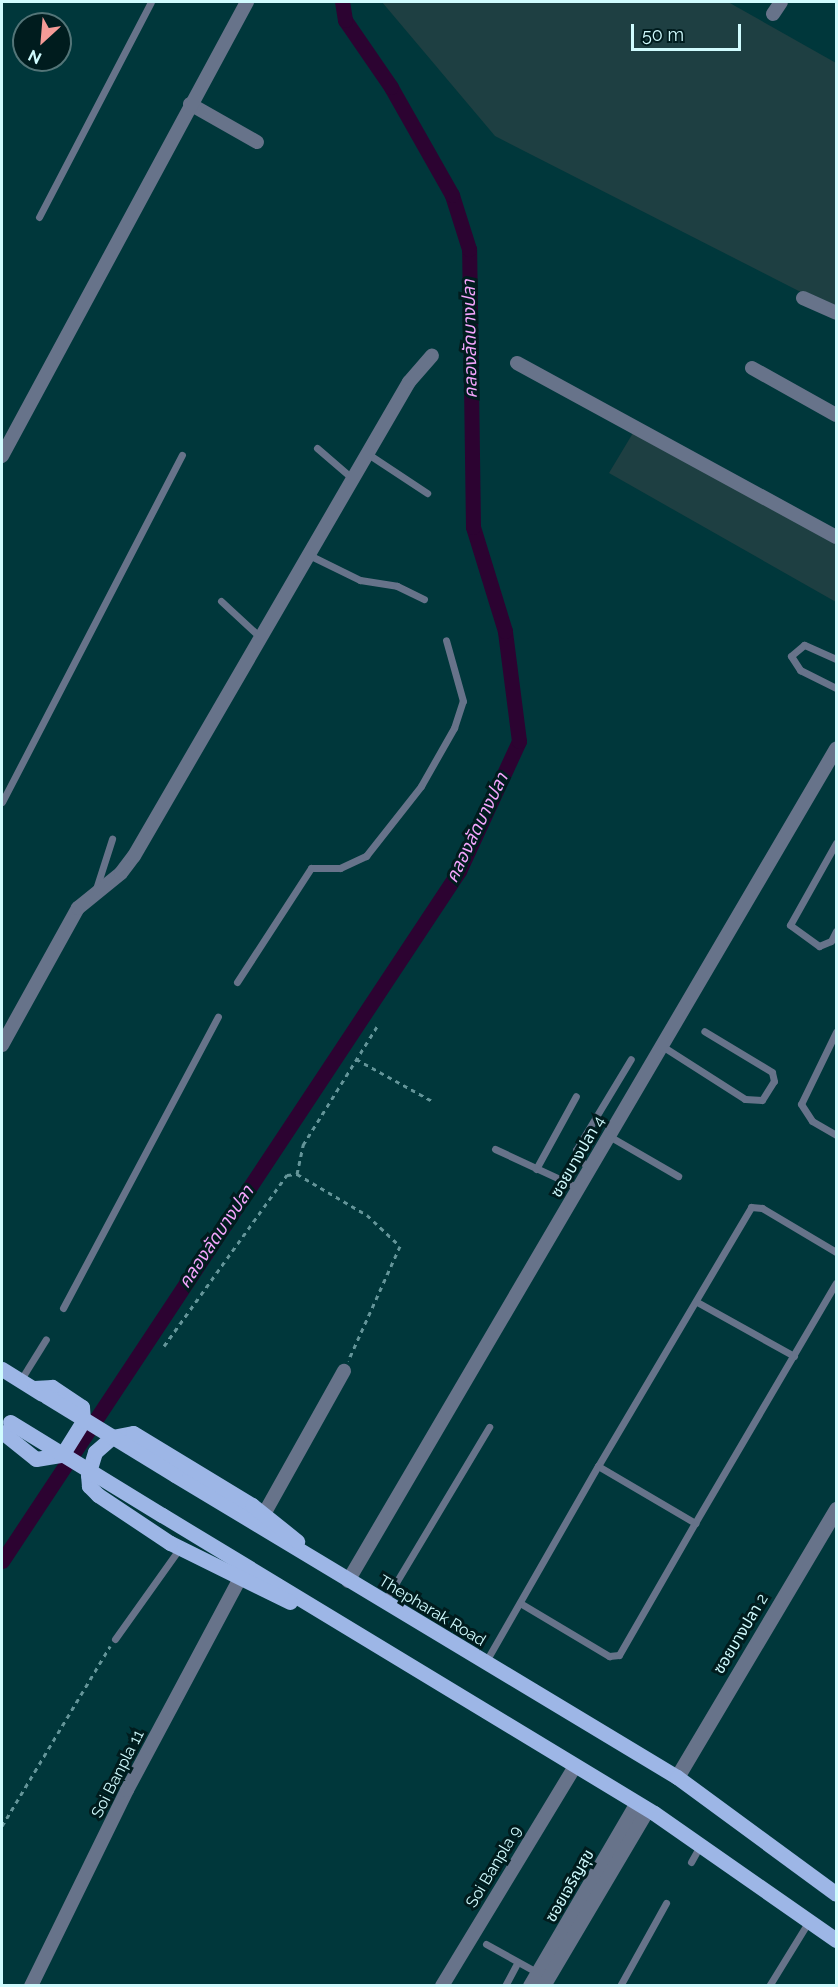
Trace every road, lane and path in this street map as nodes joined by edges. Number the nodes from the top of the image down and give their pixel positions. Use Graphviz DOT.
graph roads {
  1 [pos="152,2"];
  2 [pos="247,2"];
  3 [pos="781,2"];
  4 [pos="773,14"];
  5 [pos="190,104"];
  6 [pos="257,142"];
  7 [pos="39,217"];
  8 [pos="803,298"];
  9 [pos="837,313"];
  10 [pos="432,356"];
  11 [pos="517,363"];
  12 [pos="752,368"];
  13 [pos="837,415"];
  14 [pos="317,448"];
  15 [pos="368,454"];
  16 [pos="182,455"];
  17 [pos="2,456"];
  18 [pos="353,479"];
  19 [pos="427,494"];
  20 [pos="837,537"];
  21 [pos="309,555"];
  22 [pos="424,599"];
  23 [pos="221,601"];
  24 [pos="261,638"];
  25 [pos="446,640"];
  26 [pos="837,660"];
  27 [pos="837,688"];
  28 [pos="837,749"];
  29 [pos="2,802"];
  30 [pos="112,839"];
  31 [pos="837,843"];
  32 [pos="94,895"];
  33 [pos="837,931"];
  34 [pos="237,982"];
  35 [pos="218,1017"];
  36 [pos="378,1025"];
  37 [pos="704,1030"];
  38 [pos="837,1032"];
  39 [pos="2,1045"];
  40 [pos="662,1046"];
  41 [pos="356,1059"];
  42 [pos="631,1059"];
  43 [pos="576,1096"];
  44 [pos="432,1101"];
  45 [pos="837,1135"];
  46 [pos="609,1137"];
  47 [pos="495,1149"];
  48 [pos="591,1167"];
  49 [pos="536,1169"];
  50 [pos="297,1174"];
  51 [pos="678,1176"];
  52 [pos="579,1188"];
  53 [pos="837,1252"];
  54 [pos="837,1283"];
  55 [pos="697,1302"];
  56 [pos="63,1308"];
  57 [pos="46,1339"];
  58 [pos="164,1347"];
  59 [pos="794,1356"];
  60 [pos="2,1369"];
  61 [pos="344,1371"];
  62 [pos="33,1388"];
  63 [pos="4,1424"];
  64 [pos="489,1427"];
  65 [pos="598,1466"];
  66 [pos="837,1509"];
  67 [pos="264,1514"];
  68 [pos="695,1523"];
  69 [pos="180,1548"];
  70 [pos="344,1579"];
  71 [pos="239,1580"];
  72 [pos="384,1603"];
  73 [pos="520,1603"];
  74 [pos="332,1619"];
  75 [pos="115,1639"];
  76 [pos="485,1663"];
  77 [pos="575,1766"];
  78 [pos="677,1777"];
  79 [pos="643,1807"];
  80 [pos="2,1826"];
  81 [pos="701,1844"];
  82 [pos="691,1862"];
  83 [pos="837,1894"];
  84 [pos="666,1903"];
  85 [pos="810,1919"];
  86 [pos="837,1940"];
  87 [pos="486,1944"];
  88 [pos="518,1962"];
  89 [pos="538,1972"];
  90 [pos="31,1986"];
  91 [pos="442,1986"];
  92 [pos="505,1986"];
  93 [pos="530,1986"];
  94 [pos="544,1986"];
  95 [pos="620,1986"];
  96 [pos="769,1986"];
  1 -- 7 [label="lane"];
  2 -- 5 [label="street"];
  3 -- 4 [label="street"];
  5 -- 6 [label="street"];
  5 -- 17 [label="street"];
  8 -- 9 [label="street"];
  10 -- 15 [label="street"];
  11 -- 20 [label="street"];
  12 -- 13 [label="street"];
  14 -- 18 [label="lane"];
  15 -- 18 [label="street"];
  15 -- 19 [label="lane"];
  16 -- 29 [label="lane"];
  18 -- 21 [label="street"];
  21 -- 22 [label="lane"];
  21 -- 24 [label="street"];
  23 -- 24 [label="lane"];
  24 -- 32 [label="street"];
  25 -- 34 [label="lane"];
  26 -- 27 [label="lane"];
  28 -- 40 [label="street, ซอยบางปลา 4"];
  30 -- 32 [label="lane"];
  31 -- 33 [label="lane"];
  32 -- 39 [label="street"];
  35 -- 56 [label="lane"];
  36 -- 41 [label="path"];
  37 -- 40 [label="lane"];
  38 -- 45 [label="lane"];
  40 -- 46 [label="street, ซอยบางปลา 4"];
  41 -- 44 [label="path"];
  41 -- 50 [label="path"];
  42 -- 48 [label="lane"];
  43 -- 49 [label="lane"];
  46 -- 48 [label="street, ซอยบางปลา 4"];
  46 -- 51 [label="lane"];
  47 -- 49 [label="lane"];
  48 -- 52 [label="street, ซอยบางปลา 4"];
  49 -- 52 [label="lane"];
  50 -- 58 [label="path"];
  50 -- 61 [label="path"];
  52 -- 70 [label="street, ซอยบางปลา 4"];
  53 -- 55 [label="lane"];
  54 -- 59 [label="lane"];
  55 -- 59 [label="lane"];
  55 -- 65 [label="lane"];
  57 -- 62 [label="lane"];
  59 -- 68 [label="lane"];
  60 -- 62 [label="main road, Thepharak Road"];
  61 -- 67 [label="street"];
  62 -- 63 [label="main road"];
  62 -- 70 [label="main road, Thepharak Road, bridge"];
  63 -- 74 [label="main road, bridge"];
  64 -- 72 [label="lane"];
  65 -- 68 [label="lane"];
  65 -- 73 [label="lane"];
  66 -- 78 [label="street, ซอยบางปลา 2"];
  67 -- 69 [label="main road"];
  67 -- 70 [label="main road"];
  68 -- 73 [label="lane"];
  69 -- 71 [label="main road"];
  69 -- 75 [label="lane"];
  70 -- 72 [label="main road, Thepharak Road"];
  71 -- 74 [label="main road"];
  71 -- 90 [label="street, Soi Banpla 11"];
  72 -- 76 [label="main road, Thepharak Road"];
  73 -- 76 [label="lane"];
  74 -- 77 [label="main road"];
  75 -- 80 [label="path"];
  76 -- 78 [label="main road, Thepharak Road"];
  77 -- 79 [label="main road"];
  77 -- 91 [label="street, Soi Banpla 9"];
  78 -- 83 [label="main road, Thepharak Road"];
  79 -- 81 [label="main road"];
  79 -- 89 [label="street, ซอยเจริญสุข"];
  79 -- 94 [label="street"];
  81 -- 82 [label="lane"];
  81 -- 85 [label="main road"];
  84 -- 95 [label="lane"];
  85 -- 86 [label="main road"];
  85 -- 96 [label="lane"];
  87 -- 88 [label="lane"];
  88 -- 89 [label="lane"];
  88 -- 92 [label="lane"];
  89 -- 93 [label="street, ซอยเจริญสุข"];
}
